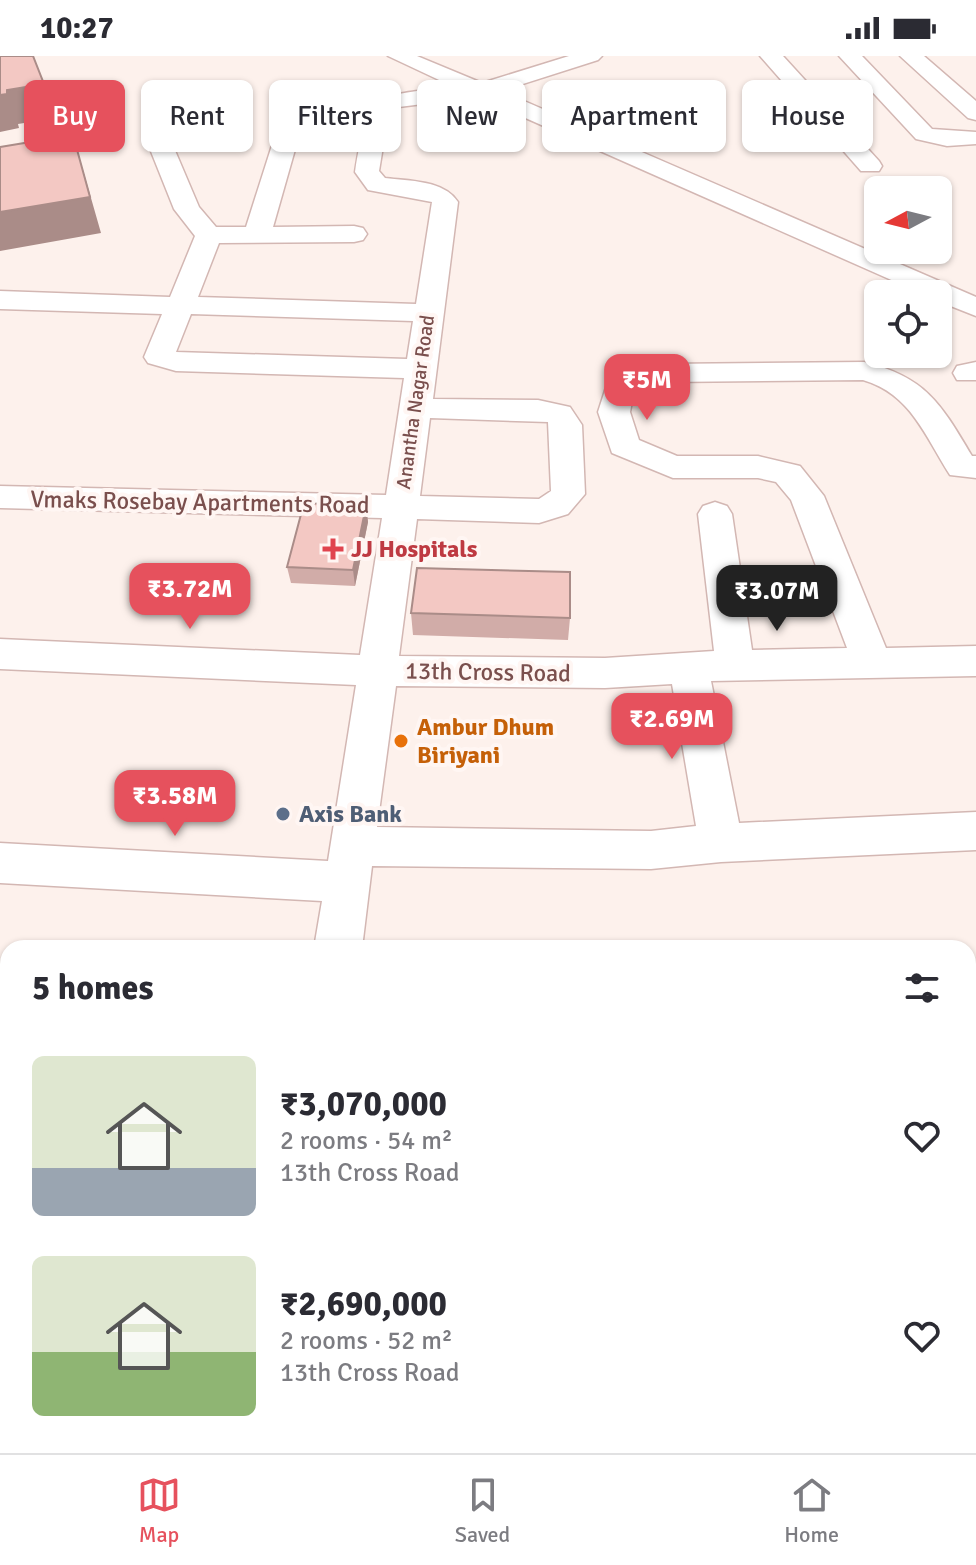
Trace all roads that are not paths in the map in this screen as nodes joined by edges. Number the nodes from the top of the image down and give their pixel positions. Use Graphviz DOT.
graph roads {
  1 [pos="399,56"];
  2 [pos="591,56"];
  3 [pos="771,56"];
  4 [pos="850,56"];
  5 [pos="911,56"];
  6 [pos="932,56"];
  7 [pos="460,75"];
  8 [pos="976,113"];
  9 [pos="972,138"];
  10 [pos="163,152"];
  11 [pos="282,152"];
  12 [pos="870,166"];
  13 [pos="354,234"];
  14 [pos="209,235"];
  15 [pos="257,235"];
  16 [pos="0,300"];
  17 [pos="180,307"];
  18 [pos="976,307"];
  19 [pos="428,313"];
  20 [pos="420,369"];
  21 [pos="414,408"];
  22 [pos="976,467"];
  23 [pos="0,497"];
  24 [pos="400,506"];
  25 [pos="715,514"];
  26 [pos="0,654"];
  27 [pos="976,661"];
  28 [pos="735,665"];
  29 [pos="873,665"];
  30 [pos="689,668"];
  31 [pos="377,671"];
  32 [pos="976,831"];
  33 [pos="721,843"];
  34 [pos="0,863"];
  35 [pos="350,864"];
  36 [pos="339,940"];
  1 -- 7 [label="street"];
  2 -- 7 [label="street"];
  3 -- 12 [label="street"];
  4 -- 9 [label="street"];
  5 -- 6 [label="street"];
  5 -- 8 [label="street"];
  7 -- 18 [label="street"];
  7 -- 19 [label="street, Anantha Nagar Road"];
  10 -- 14 [label="street"];
  11 -- 15 [label="street"];
  13 -- 15 [label="street"];
  14 -- 15 [label="street"];
  14 -- 17 [label="street"];
  16 -- 17 [label="street"];
  17 -- 19 [label="street"];
  17 -- 20 [label="street"];
  19 -- 20 [label="street, Anantha Nagar Road"];
  20 -- 21 [label="street, Anantha Nagar Road"];
  21 -- 24 [label="street, Anantha Nagar Road"];
  21 -- 24 [label="street, Vmaks Rosebay Apartments Road"];
  22 -- 29 [label="street"];
  23 -- 24 [label="street, Vmaks Rosebay Apartments Road"];
  24 -- 31 [label="street, Anantha Nagar Road"];
  25 -- 28 [label="street"];
  26 -- 31 [label="street, 13th Cross Road"];
  27 -- 29 [label="street, 13th Cross Road"];
  28 -- 29 [label="street, 13th Cross Road"];
  28 -- 30 [label="street, 13th Cross Road"];
  30 -- 31 [label="street, 13th Cross Road"];
  30 -- 33 [label="street"];
  31 -- 35 [label="street, Anantha Nagar Road"];
  32 -- 33 [label="street"];
  33 -- 35 [label="street"];
  34 -- 35 [label="street"];
  35 -- 36 [label="street, Anantha Nagar Road"];
}
